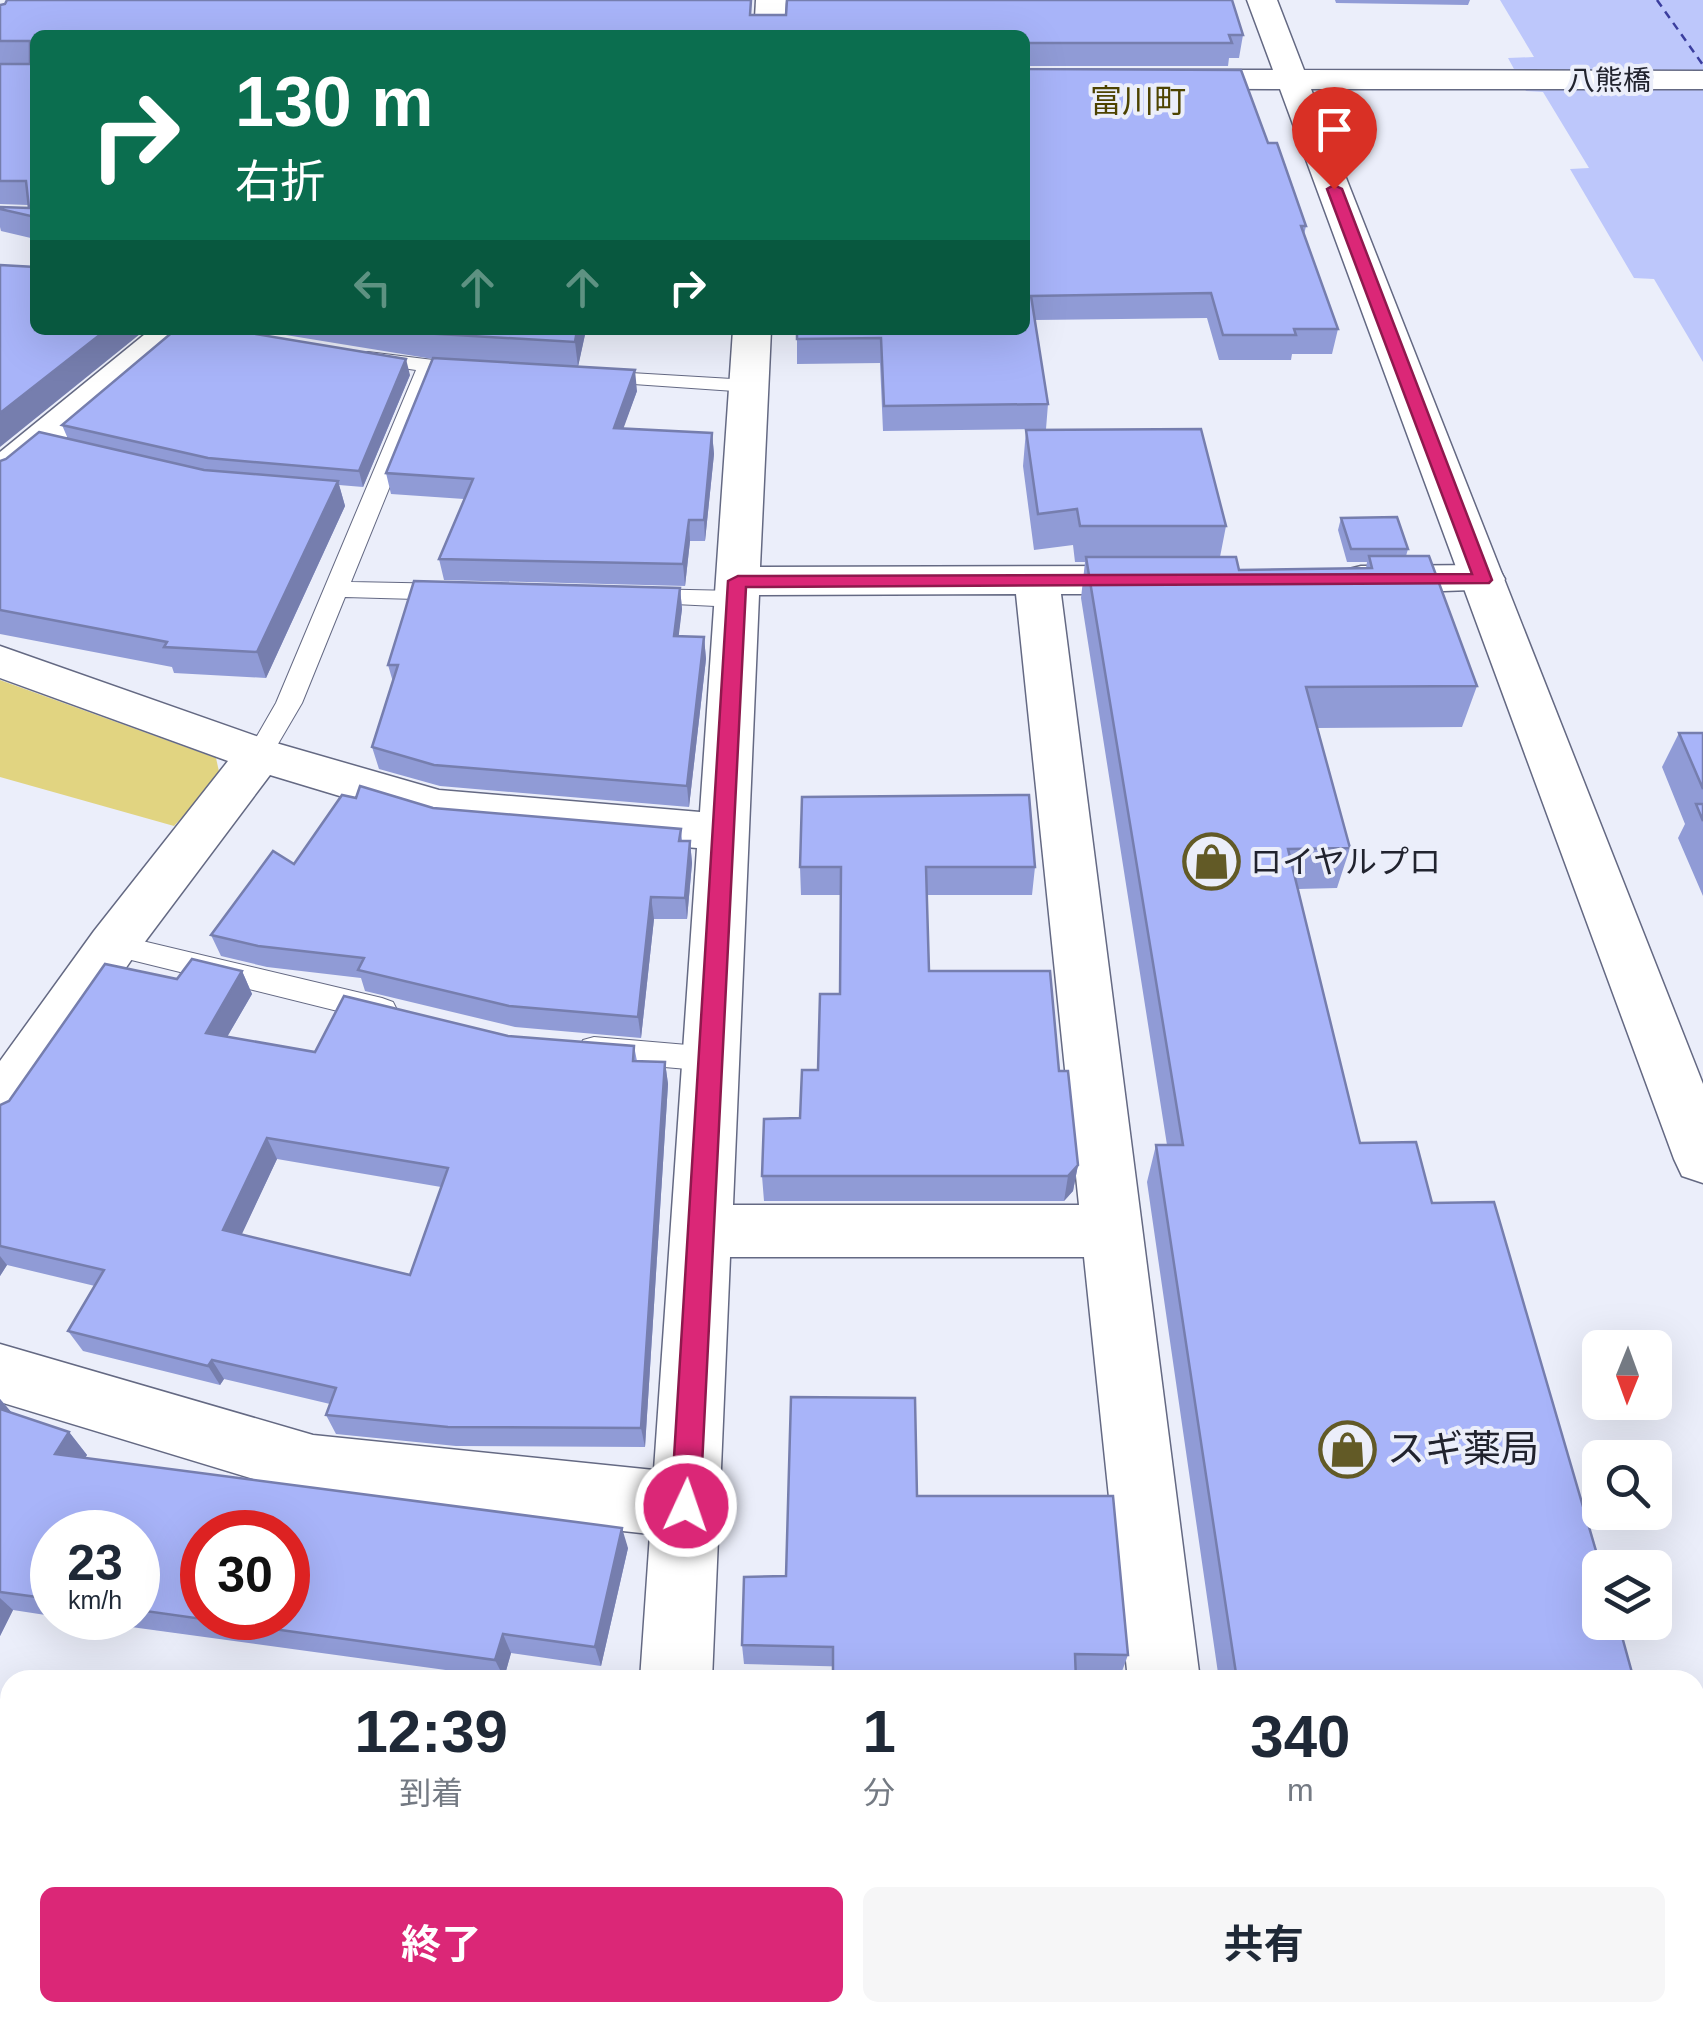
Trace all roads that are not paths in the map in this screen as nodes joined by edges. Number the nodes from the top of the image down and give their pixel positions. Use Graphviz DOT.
graph roads {
  1 [pos="770,0"];
  2 [pos="1262,0"];
  3 [pos="768,30"];
  4 [pos="1030,79"];
  5 [pos="1293,80"];
  6 [pos="1703,80"];
  7 [pos="168,335"];
  8 [pos="752,335"];
  9 [pos="349,355"];
  10 [pos="427,368"];
  11 [pos="484,371"];
  12 [pos="578,376"];
  13 [pos="749,386"];
  14 [pos="0,474"];
  15 [pos="1037,580"];
  16 [pos="1192,580"];
  17 [pos="1328,580"];
  18 [pos="1483,580"];
  19 [pos="335,589"];
  20 [pos="737,590"];
  21 [pos="469,593"];
  22 [pos="622,596"];
  23 [pos="0,661"];
  24 [pos="258,755"];
  25 [pos="723,832"];
  26 [pos="112,945"];
  27 [pos="418,1019"];
  28 [pos="573,1048"];
  29 [pos="710,1059"];
  30 [pos="0,1104"];
  31 [pos="1703,1159"];
  32 [pos="701,1230"];
  33 [pos="1112,1231"];
  34 [pos="0,1374"];
  35 [pos="686,1506"];
  36 [pos="677,1670"];
  37 [pos="1163,1670"];
  1 -- 3 [label="street"];
  2 -- 5 [label="street"];
  4 -- 5 [label="street, 八熊橋"];
  5 -- 6 [label="street, 八熊橋"];
  5 -- 18 [label="street"];
  7 -- 14 [label="street"];
  8 -- 13 [label="street"];
  9 -- 10 [label="lane"];
  10 -- 11 [label="lane"];
  10 -- 19 [label="lane"];
  12 -- 13 [label="lane"];
  13 -- 20 [label="street"];
  15 -- 16 [label="street"];
  15 -- 20 [label="street"];
  15 -- 33 [label="street"];
  17 -- 18 [label="street"];
  18 -- 31 [label="street"];
  19 -- 21 [label="lane"];
  19 -- 24 [label="lane"];
  20 -- 22 [label="lane"];
  20 -- 25 [label="street"];
  23 -- 24 [label="street"];
  24 -- 25 [label="street"];
  24 -- 26 [label="street"];
  25 -- 29 [label="street"];
  26 -- 27 [label="lane"];
  26 -- 30 [label="street"];
  28 -- 29 [label="lane"];
  29 -- 32 [label="street"];
  32 -- 33 [label="street"];
  32 -- 35 [label="street"];
  33 -- 37 [label="street"];
  34 -- 35 [label="street"];
  35 -- 36 [label="street"];
}
